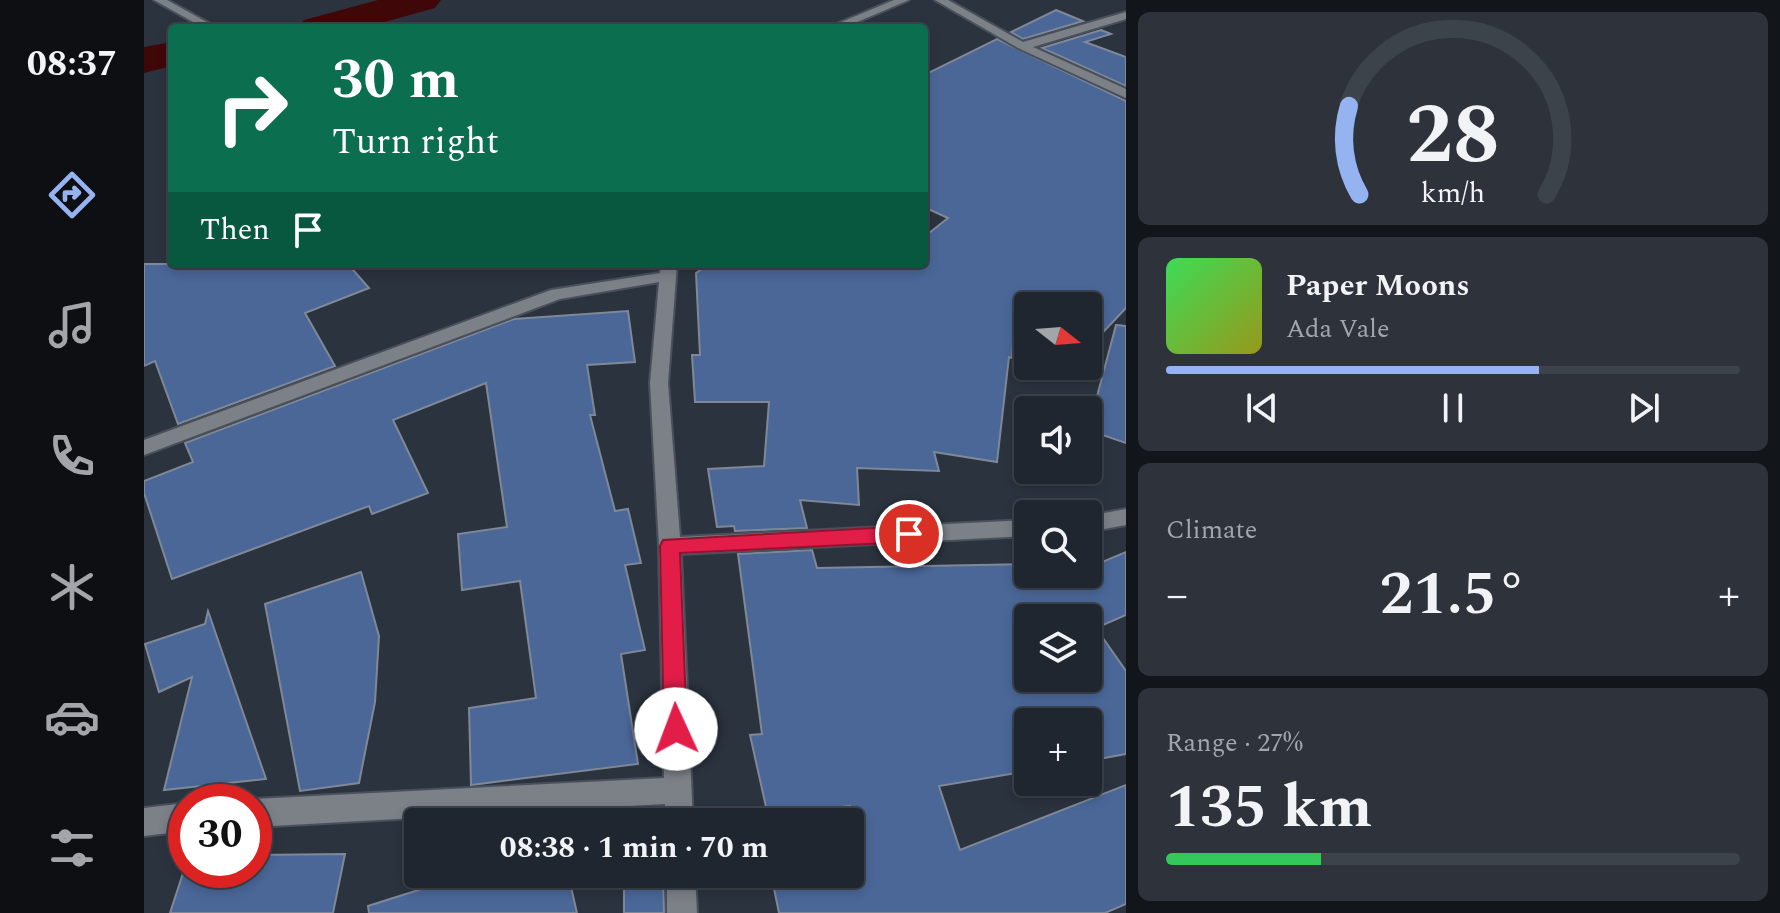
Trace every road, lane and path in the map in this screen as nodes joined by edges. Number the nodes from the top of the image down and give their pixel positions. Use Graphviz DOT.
graph roads {
  1 [pos="159,0"];
  2 [pos="904,0"];
  3 [pos="940,0"];
  4 [pos="1126,15"];
  5 [pos="204,24"];
  6 [pos="843,24"];
  7 [pos="1022,46"];
  8 [pos="1126,94"];
  9 [pos="669,270"];
  10 [pos="144,448"];
  11 [pos="1126,517"];
  12 [pos="1102,521"];
  13 [pos="1014,529"];
  14 [pos="670,546"];
  15 [pos="678,790"];
  16 [pos="679,808"];
  17 [pos="272,812"];
  18 [pos="168,819"];
  19 [pos="144,822"];
  20 [pos="681,888"];
  21 [pos="682,913"];
  1 -- 5 [label="street"];
  2 -- 6 [label="street"];
  3 -- 7 [label="street"];
  4 -- 7 [label="street"];
  7 -- 8 [label="street"];
  9 -- 10 [label="street"];
  9 -- 14 [label="street"];
  11 -- 12 [label="street"];
  13 -- 14 [label="street"];
  14 -- 15 [label="street"];
  15 -- 16 [label="street"];
  15 -- 17 [label="street"];
  18 -- 19 [label="street"];
  20 -- 21 [label="street"];
}
